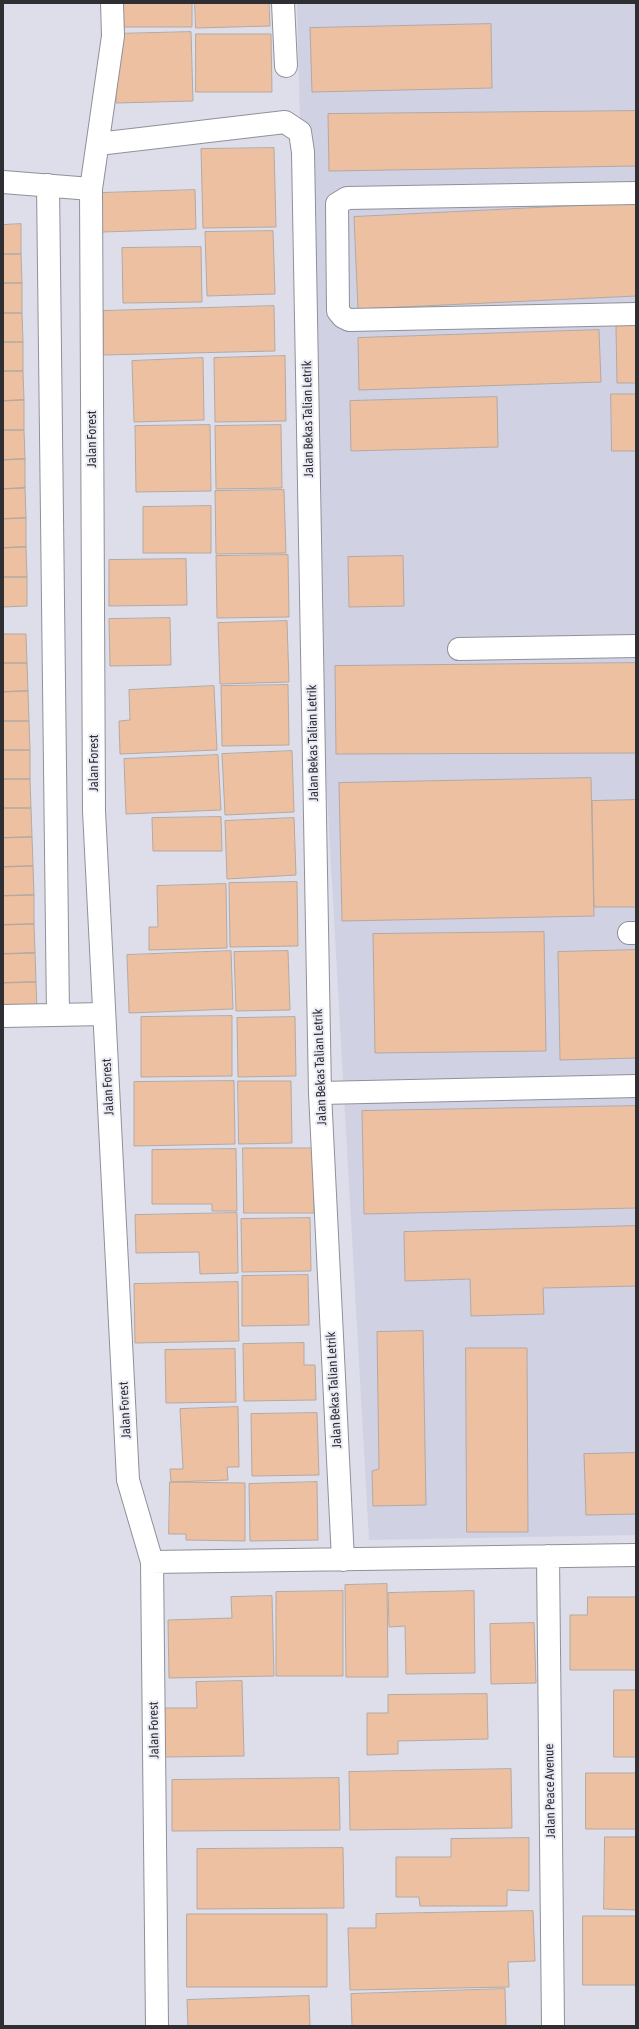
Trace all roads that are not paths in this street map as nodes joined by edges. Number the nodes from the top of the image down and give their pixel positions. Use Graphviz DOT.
graph roads {
  1 [pos="112,3"];
  2 [pos="283,3"];
  3 [pos="286,66"];
  4 [pos="98,144"];
  5 [pos="3,182"];
  6 [pos="48,185"];
  7 [pos="91,189"];
  8 [pos="636,192"];
  9 [pos="636,314"];
  10 [pos="636,646"];
  11 [pos="459,649"];
  12 [pos="58,1014"];
  13 [pos="104,1014"];
  14 [pos="3,1016"];
  15 [pos="636,1086"];
  16 [pos="320,1093"];
  17 [pos="636,1555"];
  18 [pos="548,1556"];
  19 [pos="343,1560"];
  20 [pos="152,1562"];
  21 [pos="157,2026"];
  22 [pos="553,2026"];
  1 -- 4 [label="street, Jalan Forest"];
  2 -- 3 [label="street"];
  4 -- 7 [label="street, Jalan Forest"];
  4 -- 16 [label="street, Jalan Bekas Talian Letrik"];
  5 -- 6 [label="street"];
  6 -- 7 [label="street"];
  6 -- 12 [label="street"];
  7 -- 13 [label="street, Jalan Forest"];
  8 -- 9 [label="street"];
  10 -- 11 [label="street"];
  12 -- 13 [label="street"];
  12 -- 14 [label="street"];
  13 -- 20 [label="street, Jalan Forest"];
  15 -- 16 [label="street"];
  16 -- 19 [label="street, Jalan Bekas Talian Letrik"];
  17 -- 18 [label="street"];
  18 -- 19 [label="street"];
  18 -- 22 [label="street, Jalan Peace Avenue"];
  19 -- 20 [label="street"];
  20 -- 21 [label="street, Jalan Forest"];
}
